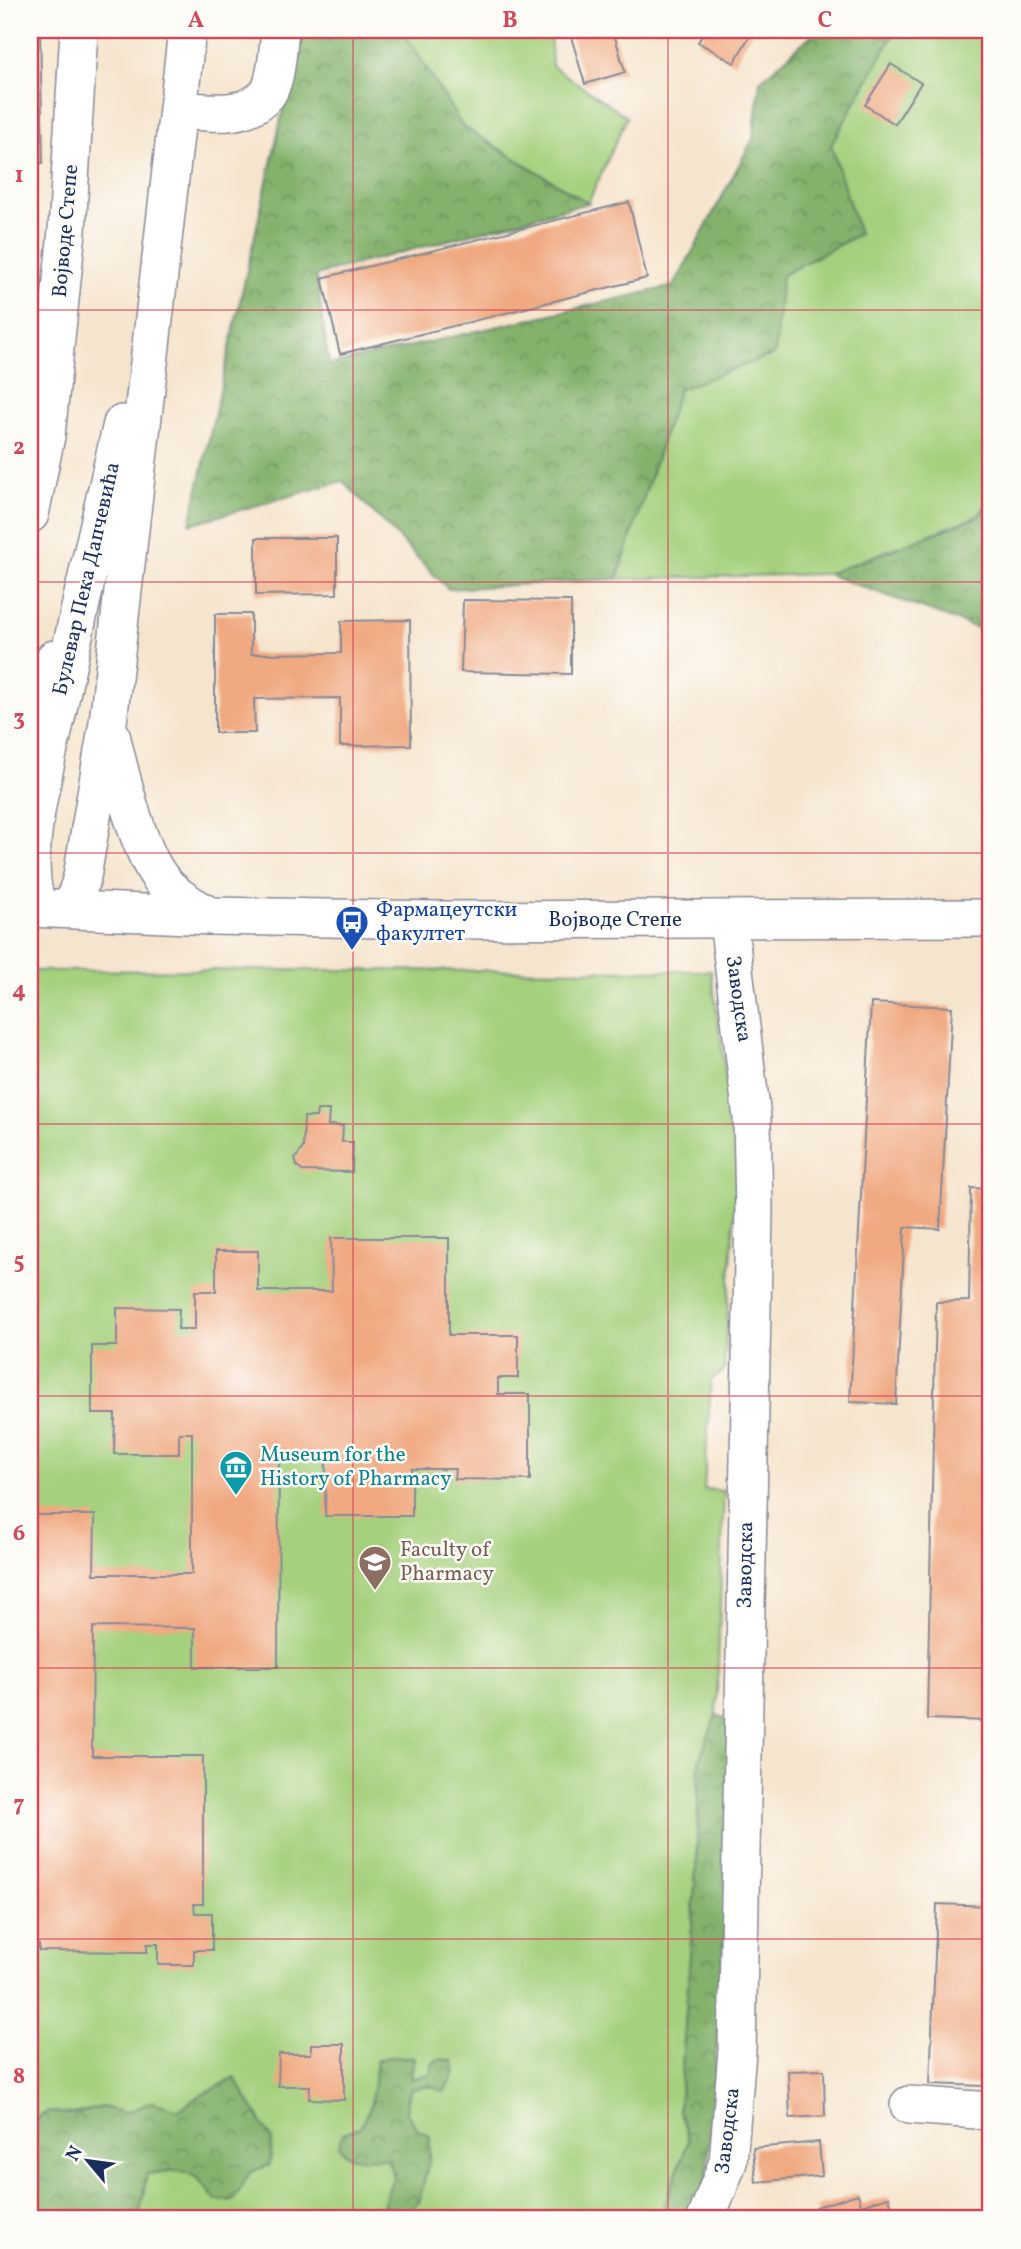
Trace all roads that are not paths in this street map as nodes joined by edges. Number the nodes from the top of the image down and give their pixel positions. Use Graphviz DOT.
graph roads {
  1 [pos="79,30"];
  2 [pos="187,30"];
  3 [pos="280,30"];
  4 [pos="179,110"];
  5 [pos="163,252"];
  6 [pos="30,514"];
  7 [pos="80,604"];
  8 [pos="30,711"];
  9 [pos="107,722"];
  10 [pos="45,908"];
  11 [pos="211,916"];
  12 [pos="991,918"];
  13 [pos="728,920"];
  14 [pos="909,2105"];
  15 [pos="991,2111"];
  16 [pos="713,2216"];
  1 -- 6 [label="street, Војводе Степе"];
  2 -- 4 [label="street, Булевар Пека Дапчевића"];
  3 -- 4 [label="street"];
  4 -- 5 [label="street, Булевар Пека Дапчевића"];
  5 -- 7 [label="street, Булевар Пека Дапчевића"];
  5 -- 9 [label="street, Булевар Пека Дапчевића"];
  7 -- 8 [label="street"];
  7 -- 10 [label="street, Булевар Пека Дапчевића"];
  9 -- 10 [label="street, Булевар Пека Дапчевића"];
  9 -- 11 [label="street"];
  10 -- 11 [label="street, Војводе Степе"];
  11 -- 13 [label="street, Војводе Степе"];
  12 -- 13 [label="street, Војводе Степе"];
  13 -- 16 [label="street, Заводска"];
  14 -- 15 [label="street"];
}
